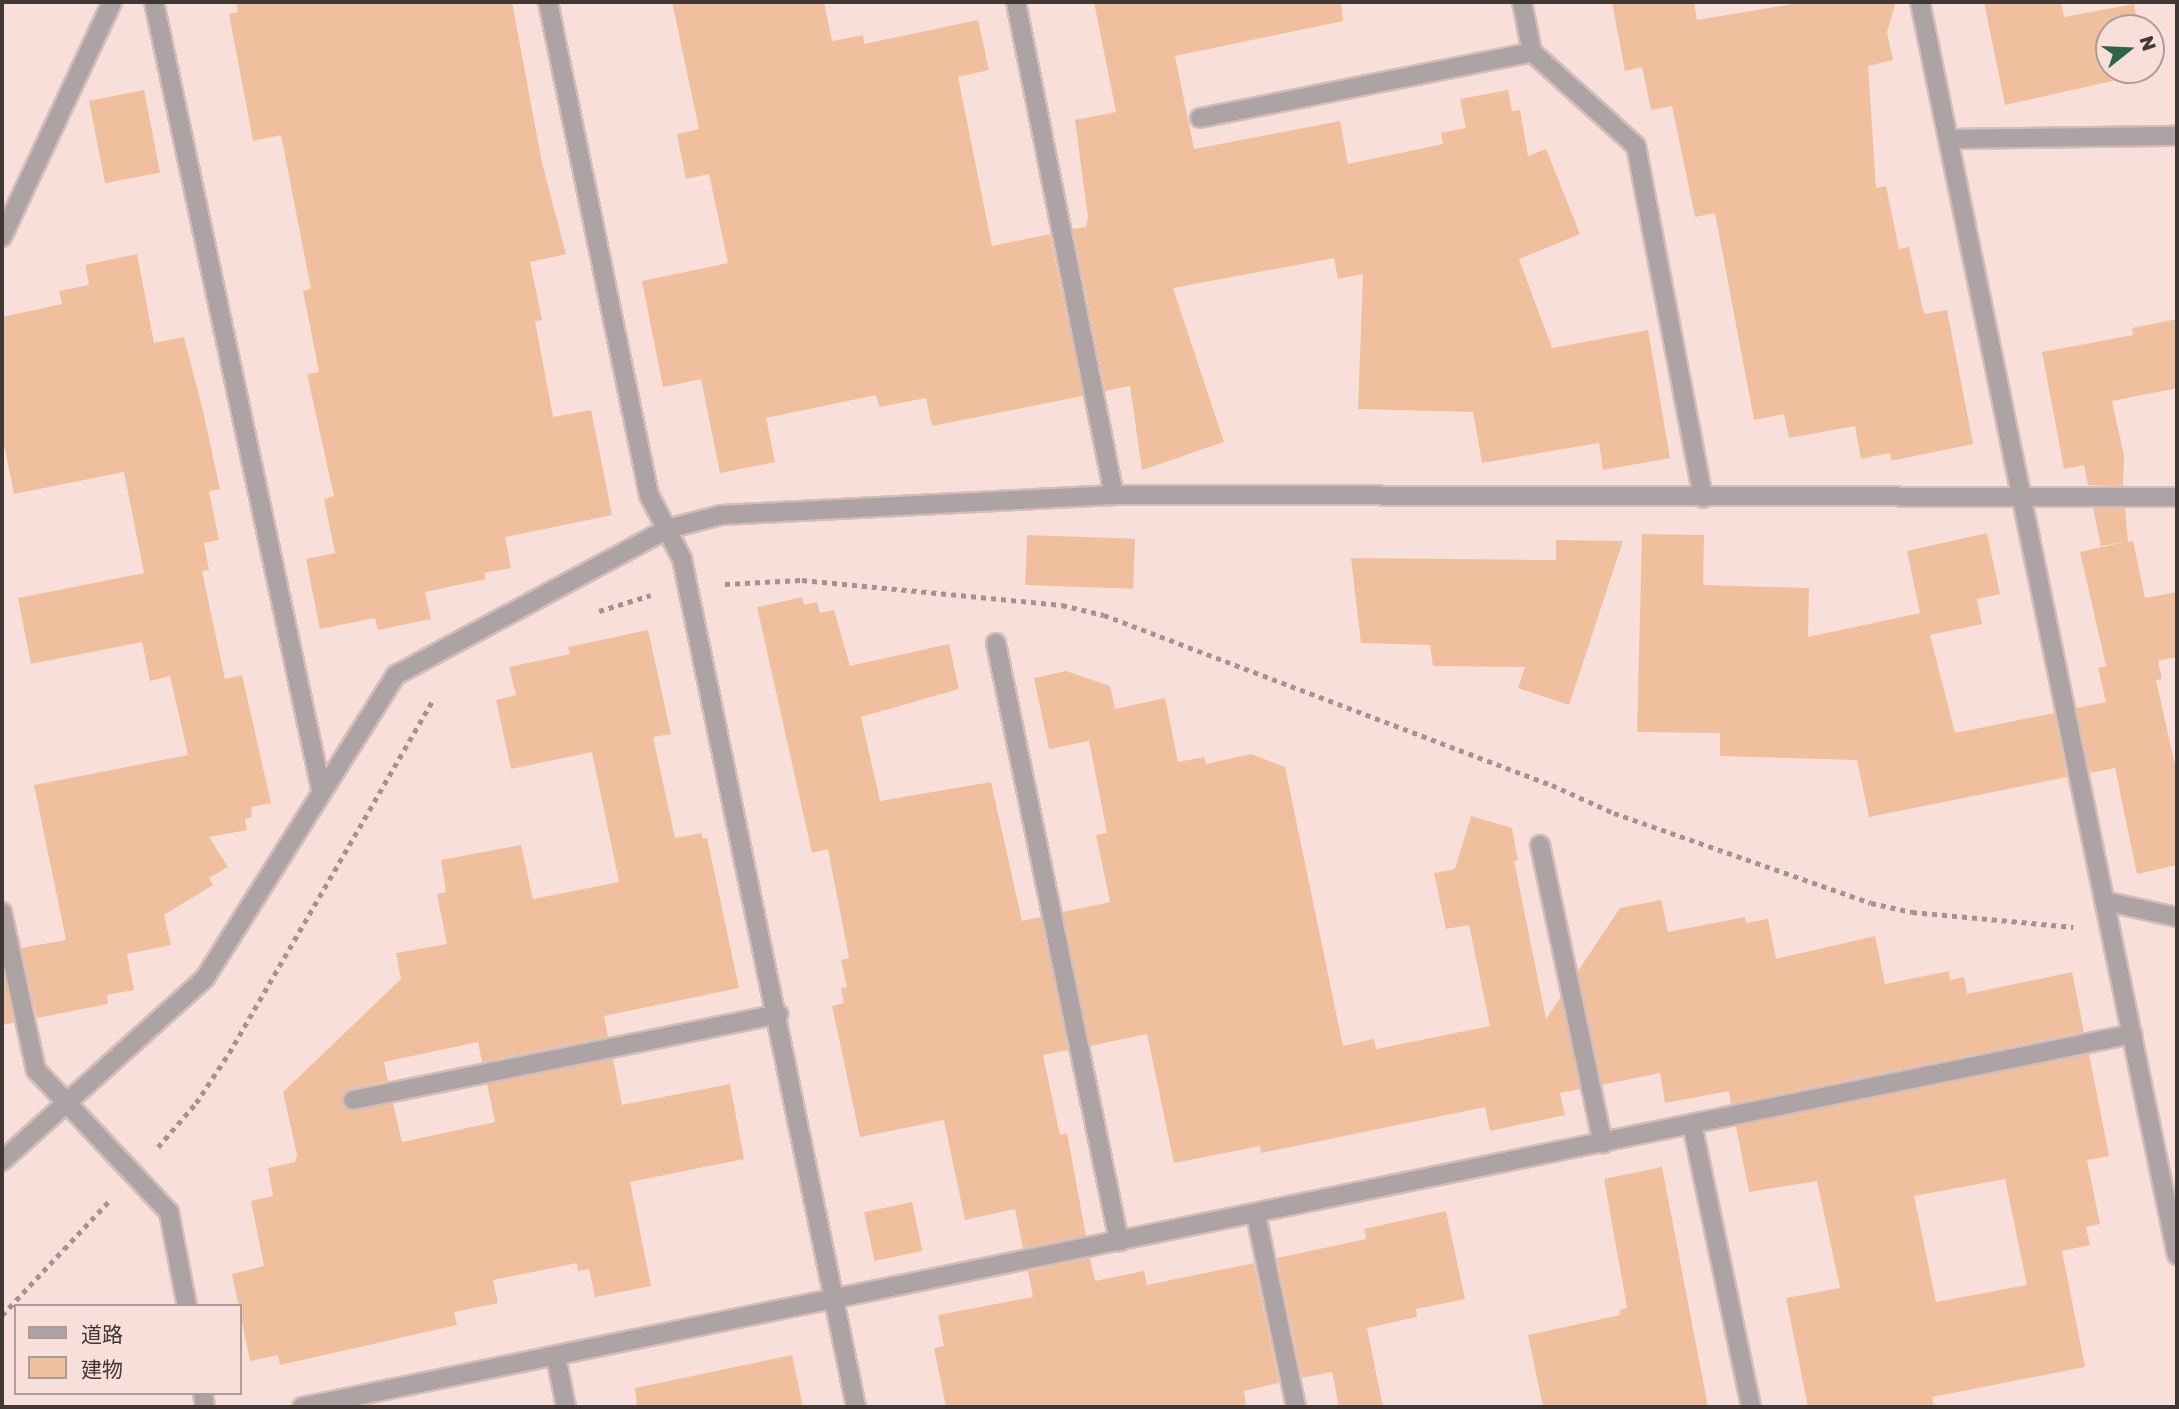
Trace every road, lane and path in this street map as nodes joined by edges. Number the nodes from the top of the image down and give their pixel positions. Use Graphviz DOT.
graph roads {
  1 [pos="112,2"];
  2 [pos="154,2"];
  3 [pos="548,2"];
  4 [pos="1016,2"];
  5 [pos="1522,2"];
  6 [pos="1920,2"];
  7 [pos="1532,52"];
  8 [pos="1200,118"];
  9 [pos="2177,136"];
  10 [pos="1948,139"];
  11 [pos="2,237"];
  12 [pos="1114,495"];
  13 [pos="2021,497"];
  14 [pos="2177,497"];
  15 [pos="1703,498"];
  16 [pos="667,529"];
  17 [pos="688,589"];
  18 [pos="587,614"];
  19 [pos="996,643"];
  20 [pos="441,689"];
  21 [pos="321,789"];
  22 [pos="1540,845"];
  23 [pos="2104,901"];
  24 [pos="2,912"];
  25 [pos="2177,917"];
  26 [pos="2110,931"];
  27 [pos="778,1014"];
  28 [pos="2132,1034"];
  29 [pos="353,1100"];
  30 [pos="66,1103"];
  31 [pos="1692,1124"];
  32 [pos="1603,1143"];
  33 [pos="2,1161"];
  34 [pos="134,1176"];
  35 [pos="1256,1215"];
  36 [pos="1119,1241"];
  37 [pos="2177,1255"];
  38 [pos="834,1299"];
  39 [pos="187,1304"];
  40 [pos="2,1315"];
  41 [pos="556,1357"];
  42 [pos="302,1407"];
  43 [pos="566,1407"];
  44 [pos="856,1407"];
  45 [pos="1296,1407"];
  46 [pos="1751,1407"];
  1 -- 11 [label="street"];
  2 -- 21 [label="street"];
  3 -- 16 [label="street"];
  4 -- 12 [label="street"];
  5 -- 7 [label="street"];
  6 -- 10 [label="street"];
  7 -- 8 [label="street"];
  7 -- 15 [label="street"];
  9 -- 10 [label="street"];
  10 -- 13 [label="street"];
  12 -- 15 [label="street"];
  12 -- 16 [label="street"];
  13 -- 14 [label="street"];
  13 -- 15 [label="street"];
  13 -- 23 [label="street"];
  16 -- 17 [label="street"];
  16 -- 21 [label="street"];
  17 -- 18 [label="path"];
  17 -- 26 [label="path"];
  17 -- 27 [label="street"];
  19 -- 36 [label="street"];
  20 -- 34 [label="path"];
  21 -- 30 [label="street"];
  22 -- 32 [label="street"];
  23 -- 25 [label="street"];
  23 -- 26 [label="street"];
  24 -- 30 [label="street"];
  26 -- 28 [label="street"];
  27 -- 29 [label="street"];
  27 -- 38 [label="street"];
  28 -- 31 [label="street"];
  28 -- 37 [label="street"];
  30 -- 33 [label="street"];
  30 -- 34 [label="street"];
  31 -- 32 [label="street"];
  31 -- 46 [label="street"];
  32 -- 35 [label="street"];
  34 -- 39 [label="street"];
  34 -- 40 [label="path"];
  35 -- 36 [label="street"];
  35 -- 45 [label="street"];
  36 -- 38 [label="street"];
  38 -- 41 [label="street"];
  38 -- 44 [label="street"];
  41 -- 42 [label="street"];
  41 -- 43 [label="street"];
}
